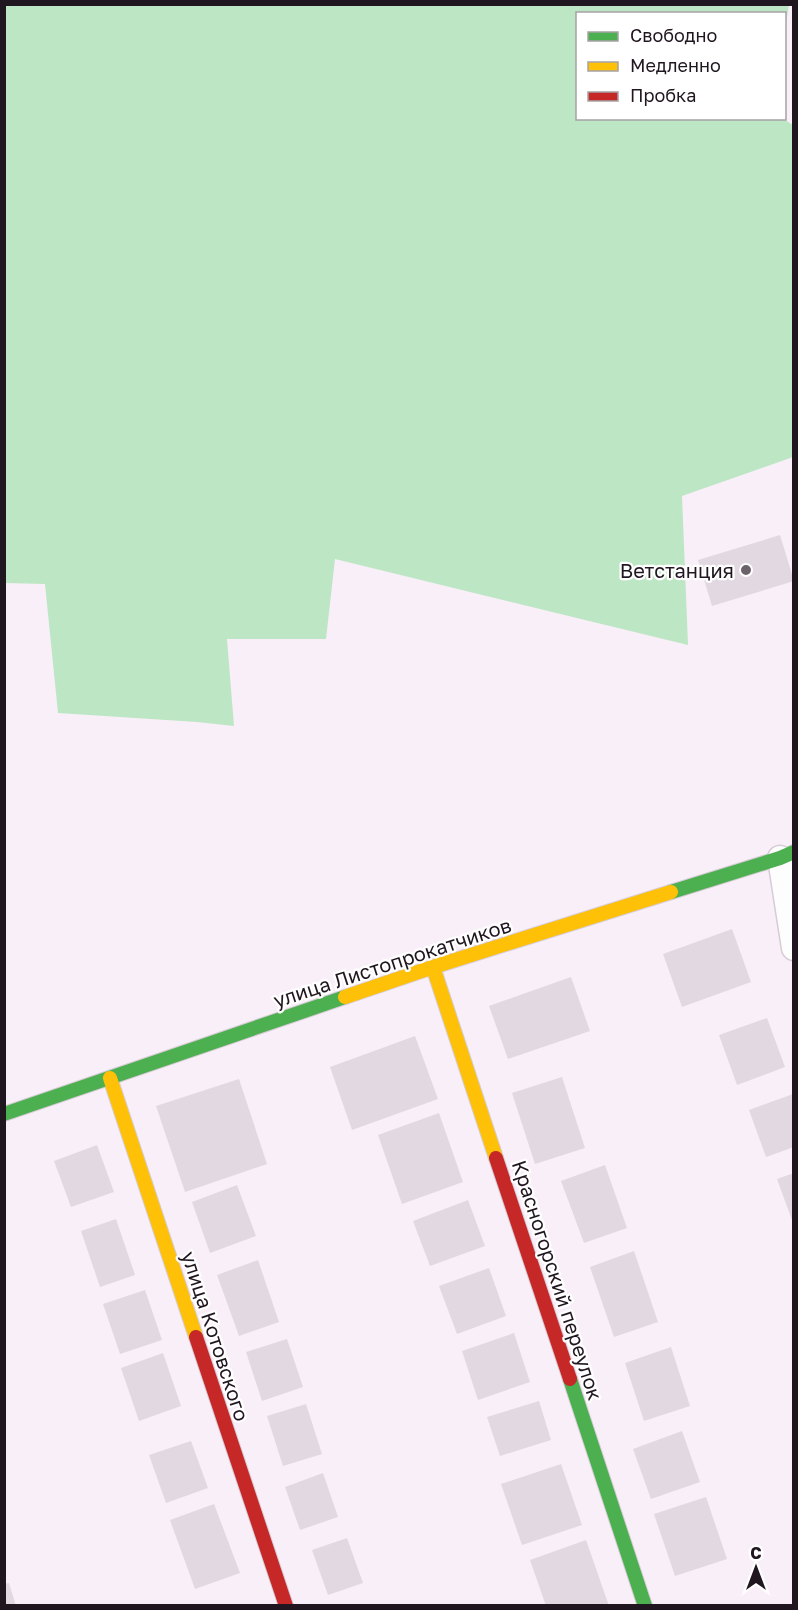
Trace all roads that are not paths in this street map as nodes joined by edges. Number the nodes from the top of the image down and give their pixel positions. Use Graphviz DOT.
graph roads {
  1 [pos="787,855"];
  2 [pos="794,948"];
  3 [pos="433,967"];
  4 [pos="110,1078"];
  5 [pos="4,1114"];
  6 [pos="286,1605"];
  7 [pos="645,1605"];
  1 -- 2 [label="street"];
  1 -- 3 [label="street, улица Листопрокатчиков"];
  3 -- 4 [label="street, улица Листопрокатчиков"];
  3 -- 7 [label="street, Красногорский переулок"];
  4 -- 5 [label="street, улица Листопрокатчиков"];
  4 -- 6 [label="street, улица Котовского"];
}
